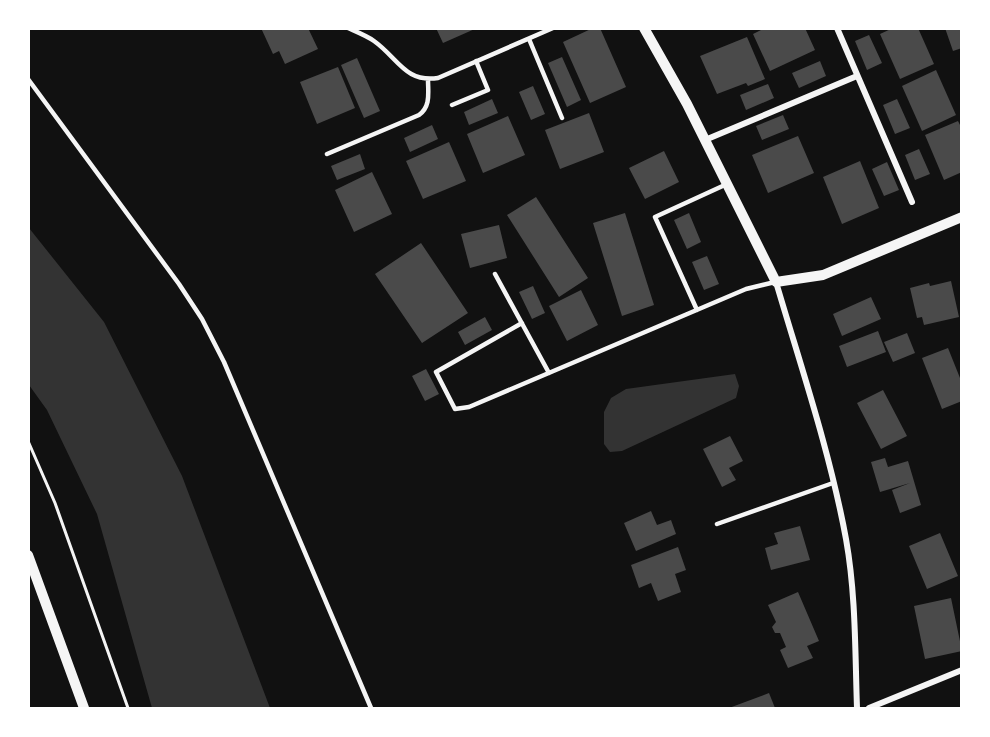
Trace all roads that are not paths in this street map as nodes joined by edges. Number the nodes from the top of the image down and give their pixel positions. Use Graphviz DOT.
graph roads {
  1 [pos="348,28"];
  2 [pos="553,28"];
  3 [pos="644,28"];
  4 [pos="837,28"];
  5 [pos="529,39"];
  6 [pos="476,61"];
  7 [pos="856,76"];
  8 [pos="28,79"];
  9 [pos="428,79"];
  10 [pos="452,105"];
  11 [pos="562,118"];
  12 [pos="705,140"];
  13 [pos="327,154"];
  14 [pos="727,184"];
  15 [pos="912,202"];
  16 [pos="962,216"];
  17 [pos="495,274"];
  18 [pos="776,282"];
  19 [pos="697,310"];
  20 [pos="522,323"];
  21 [pos="549,374"];
  22 [pos="833,483"];
  23 [pos="717,524"];
  24 [pos="28,555"];
  25 [pos="962,670"];
  26 [pos="84,708"];
  27 [pos="370,708"];
  28 [pos="857,708"];
  29 [pos="869,708"];
  1 -- 9 [label="lane"];
  2 -- 5 [label="lane"];
  3 -- 12 [label="street"];
  4 -- 7 [label="street"];
  5 -- 6 [label="lane"];
  5 -- 11 [label="lane"];
  6 -- 9 [label="lane"];
  6 -- 10 [label="lane"];
  7 -- 12 [label="street"];
  7 -- 15 [label="street"];
  8 -- 27 [label="lane"];
  9 -- 13 [label="lane"];
  12 -- 14 [label="street"];
  14 -- 18 [label="street"];
  14 -- 19 [label="lane"];
  16 -- 18 [label="street"];
  17 -- 20 [label="lane"];
  18 -- 19 [label="lane"];
  18 -- 22 [label="street"];
  19 -- 21 [label="lane"];
  20 -- 21 [label="lane"];
  20 -- 21 [label="lane"];
  22 -- 23 [label="lane"];
  22 -- 28 [label="street"];
  24 -- 26 [label="street"];
  25 -- 29 [label="street"];
}
